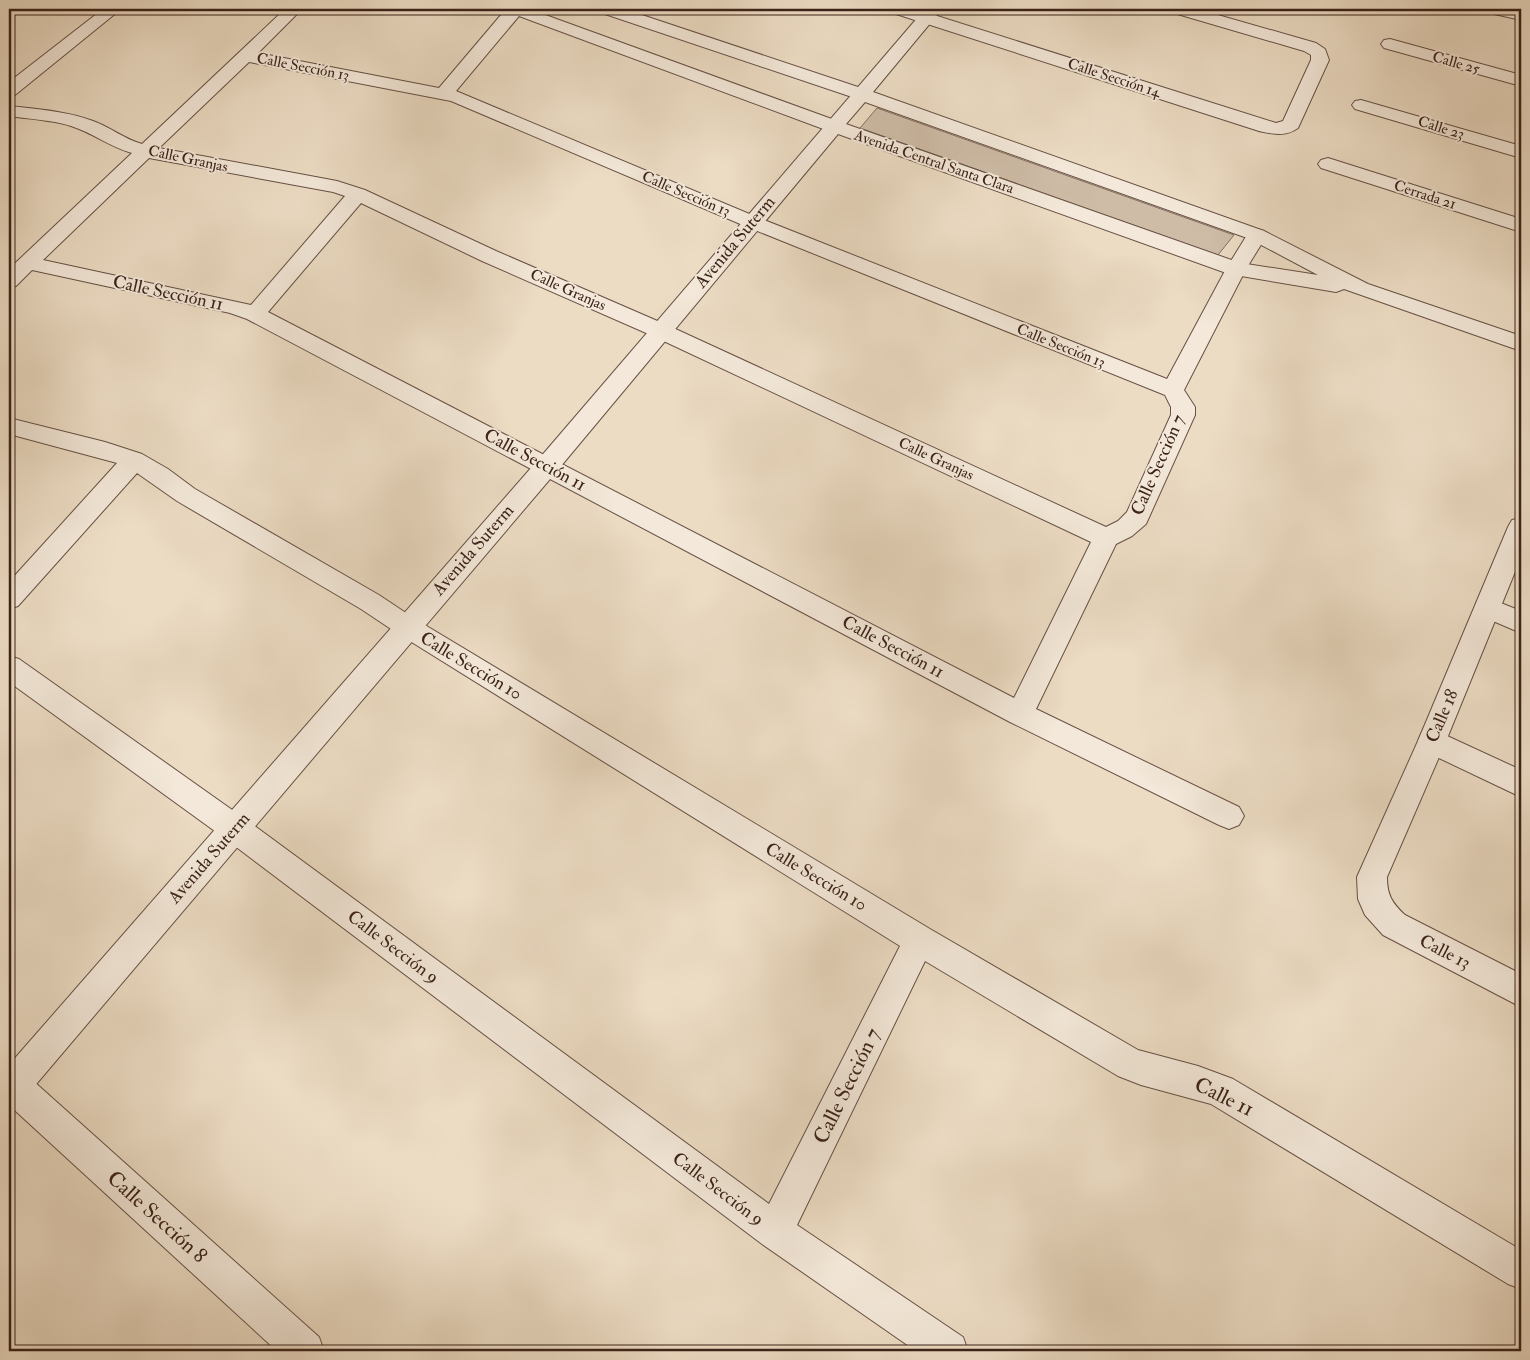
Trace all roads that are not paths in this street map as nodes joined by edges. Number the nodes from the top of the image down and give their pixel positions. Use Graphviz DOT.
graph roads {
  1 [pos="113,9"];
  2 [pos="294,9"];
  3 [pos="515,9"];
  4 [pos="608,9"];
  5 [pos="898,9"];
  6 [pos="1180,9"];
  7 [pos="1496,9"];
  8 [pos="930,13"];
  9 [pos="1521,15"];
  10 [pos="1390,44"];
  11 [pos="244,56"];
  12 [pos="1521,81"];
  13 [pos="9,91"];
  14 [pos="444,94"];
  15 [pos="861,94"];
  16 [pos="1361,104"];
  17 [pos="9,111"];
  18 [pos="833,126"];
  19 [pos="144,150"];
  20 [pos="1521,152"];
  21 [pos="1328,164"];
  22 [pos="358,194"];
  23 [pos="752,222"];
  24 [pos="1521,226"];
  25 [pos="1256,235"];
  26 [pos="28,263"];
  27 [pos="1236,269"];
  28 [pos="9,281"];
  29 [pos="1360,289"];
  30 [pos="255,314"];
  31 [pos="661,331"];
  32 [pos="1521,344"];
  33 [pos="1173,390"];
  34 [pos="9,426"];
  35 [pos="134,460"];
  36 [pos="547,466"];
  37 [pos="1521,527"];
  38 [pos="1106,538"];
  39 [pos="9,599"];
  40 [pos="1488,608"];
  41 [pos="1521,623"];
  42 [pos="406,626"];
  43 [pos="9,667"];
  44 [pos="1020,714"];
  45 [pos="1432,741"];
  46 [pos="1521,784"];
  47 [pos="1229,816"];
  48 [pos="234,828"];
  49 [pos="1376,905"];
  50 [pos="919,940"];
  51 [pos="1521,991"];
  52 [pos="10,1086"];
  53 [pos="775,1231"];
  54 [pos="1521,1271"];
  55 [pos="305,1351"];
  56 [pos="949,1351"];
  1 -- 13 [label="street"];
  2 -- 11 [label="street"];
  3 -- 14 [label="street"];
  3 -- 18 [label="street, Avenida Central Santa Clara"];
  4 -- 15 [label="street, Avenida Central Santa Clara"];
  5 -- 8 [label="street, Calle Sección 14"];
  6 -- 8 [label="street, Calle Sección 14"];
  7 -- 9 [label="street"];
  8 -- 15 [label="street, Avenida Suterm"];
  10 -- 12 [label="street, Calle 25"];
  11 -- 14 [label="street, Calle Sección 13"];
  11 -- 19 [label="street"];
  14 -- 23 [label="street, Calle Sección 13"];
  15 -- 18 [label="street, Avenida Suterm"];
  15 -- 25 [label="street, Avenida Central Santa Clara"];
  16 -- 20 [label="street, Calle 23"];
  17 -- 19 [label="street, Calle Granjas"];
  18 -- 23 [label="street, Avenida Suterm"];
  18 -- 27 [label="street, Avenida Central Santa Clara"];
  19 -- 22 [label="street, Calle Granjas"];
  19 -- 26 [label="street"];
  21 -- 24 [label="street, Cerrada 21"];
  22 -- 30 [label="street"];
  22 -- 31 [label="street, Calle Granjas"];
  23 -- 31 [label="street, Avenida Suterm"];
  23 -- 33 [label="street, Calle Sección 13"];
  25 -- 27 [label="street, Calle Sección 7"];
  25 -- 29 [label="street, Avenida Central Santa Clara"];
  26 -- 28 [label="street"];
  26 -- 30 [label="street, Calle Sección 11"];
  27 -- 29 [label="street, Avenida Central Santa Clara"];
  27 -- 33 [label="street, Calle Sección 7"];
  29 -- 32 [label="street, Avenida Central Santa Clara"];
  30 -- 36 [label="street, Calle Sección 11"];
  31 -- 36 [label="street, Avenida Suterm"];
  31 -- 38 [label="street, Calle Granjas"];
  33 -- 38 [label="street, Calle Sección 7"];
  34 -- 35 [label="street, Calle Sección 10"];
  35 -- 39 [label="street"];
  35 -- 42 [label="street, Calle Sección 10"];
  36 -- 42 [label="street, Avenida Suterm"];
  36 -- 44 [label="street, Calle Sección 11"];
  37 -- 40 [label="street, Calle 18"];
  38 -- 44 [label="street"];
  40 -- 41 [label="street"];
  40 -- 45 [label="street, Calle 18"];
  42 -- 48 [label="street, Avenida Suterm"];
  42 -- 50 [label="street, Calle Sección 10"];
  43 -- 48 [label="street, Calle Sección 9"];
  44 -- 47 [label="street, Calle Sección 11"];
  45 -- 46 [label="street"];
  45 -- 49 [label="street, Calle 18"];
  48 -- 52 [label="street, Avenida Suterm"];
  48 -- 53 [label="street, Calle Sección 9"];
  49 -- 51 [label="street, Calle 13"];
  50 -- 53 [label="street, Calle Sección 7"];
  50 -- 54 [label="street, Calle 11"];
  52 -- 55 [label="street, Calle Sección 8"];
  53 -- 56 [label="street, Calle Sección 9"];
}
